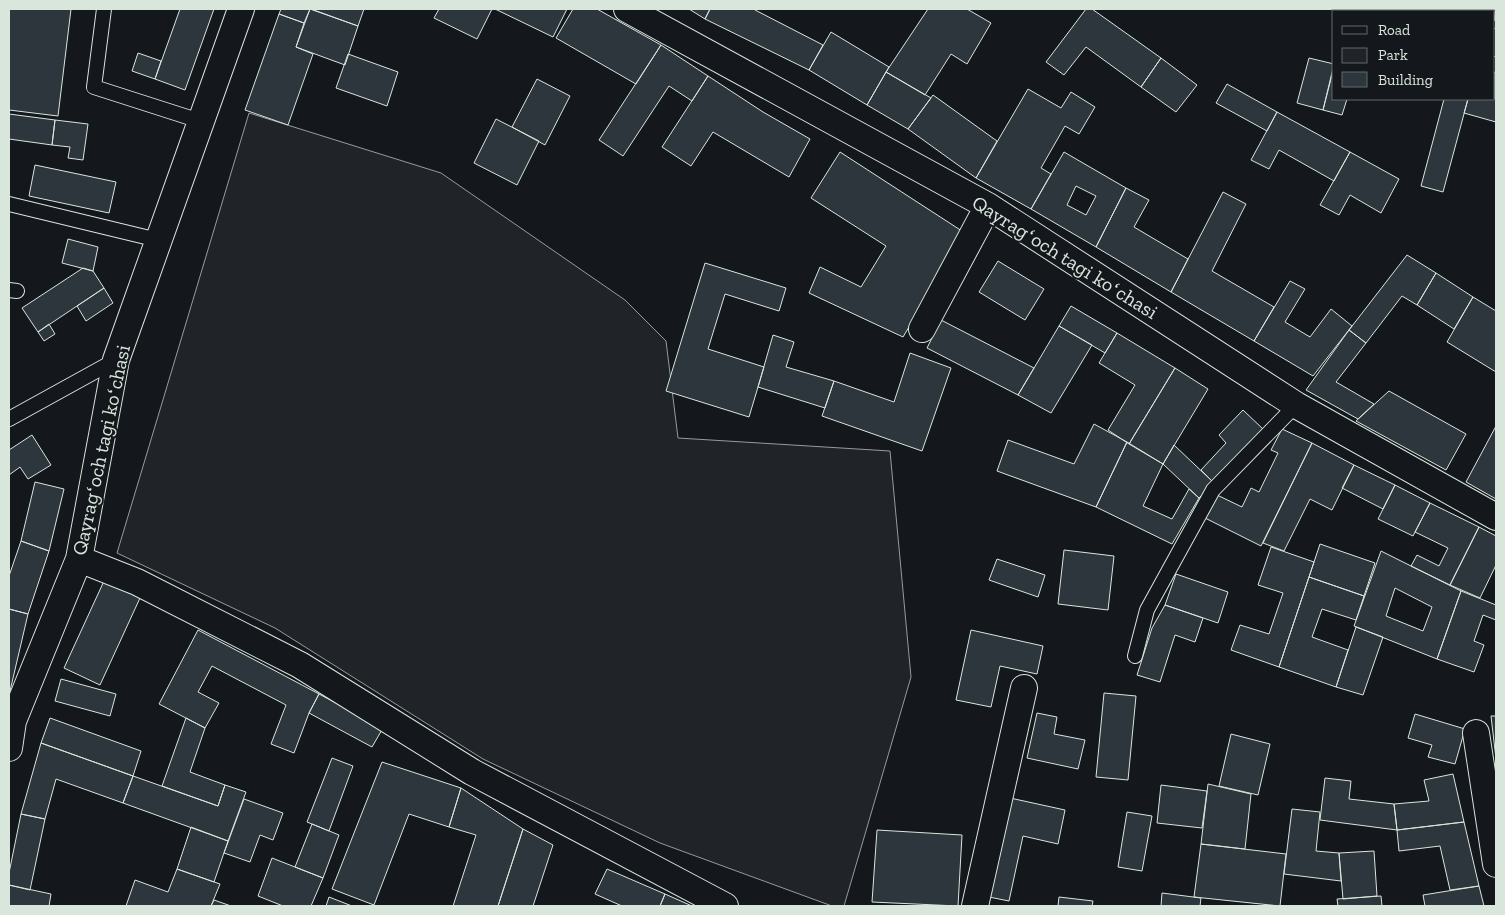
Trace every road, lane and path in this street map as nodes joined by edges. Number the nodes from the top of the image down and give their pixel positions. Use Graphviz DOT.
graph roads {
  1 [pos="104,9"];
  2 [pos="240,9"];
  3 [pos="627,9"];
  4 [pos="200,121"];
  5 [pos="9,204"];
  6 [pos="988,206"];
  7 [pos="158,240"];
  8 [pos="922,330"];
  9 [pos="116,360"];
  10 [pos="1296,405"];
  11 [pos="9,419"];
  12 [pos="1496,516"];
  13 [pos="79,559"];
  14 [pos="1135,656"];
  15 [pos="1024,688"];
  16 [pos="1476,733"];
  17 [pos="9,748"];
  18 [pos="1496,864"];
  19 [pos="725,906"];
  20 [pos="975,906"];
  1 -- 4 [label="lane"];
  2 -- 4 [label="street, Qayragʻoch tagi koʻchasi"];
  3 -- 6 [label="street, Qayragʻoch tagi koʻchasi"];
  4 -- 7 [label="street, Qayragʻoch tagi koʻchasi"];
  5 -- 7 [label="lane"];
  6 -- 8 [label="street"];
  6 -- 10 [label="street, Qayragʻoch tagi koʻchasi"];
  7 -- 9 [label="street, Qayragʻoch tagi koʻchasi"];
  9 -- 11 [label="lane"];
  9 -- 13 [label="street, Qayragʻoch tagi koʻchasi"];
  10 -- 12 [label="street, Qayragʻoch tagi koʻchasi"];
  10 -- 14 [label="lane"];
  13 -- 17 [label="street, Qayragʻoch tagi koʻchasi"];
  13 -- 19 [label="street"];
  15 -- 20 [label="street"];
  16 -- 18 [label="street"];
}
